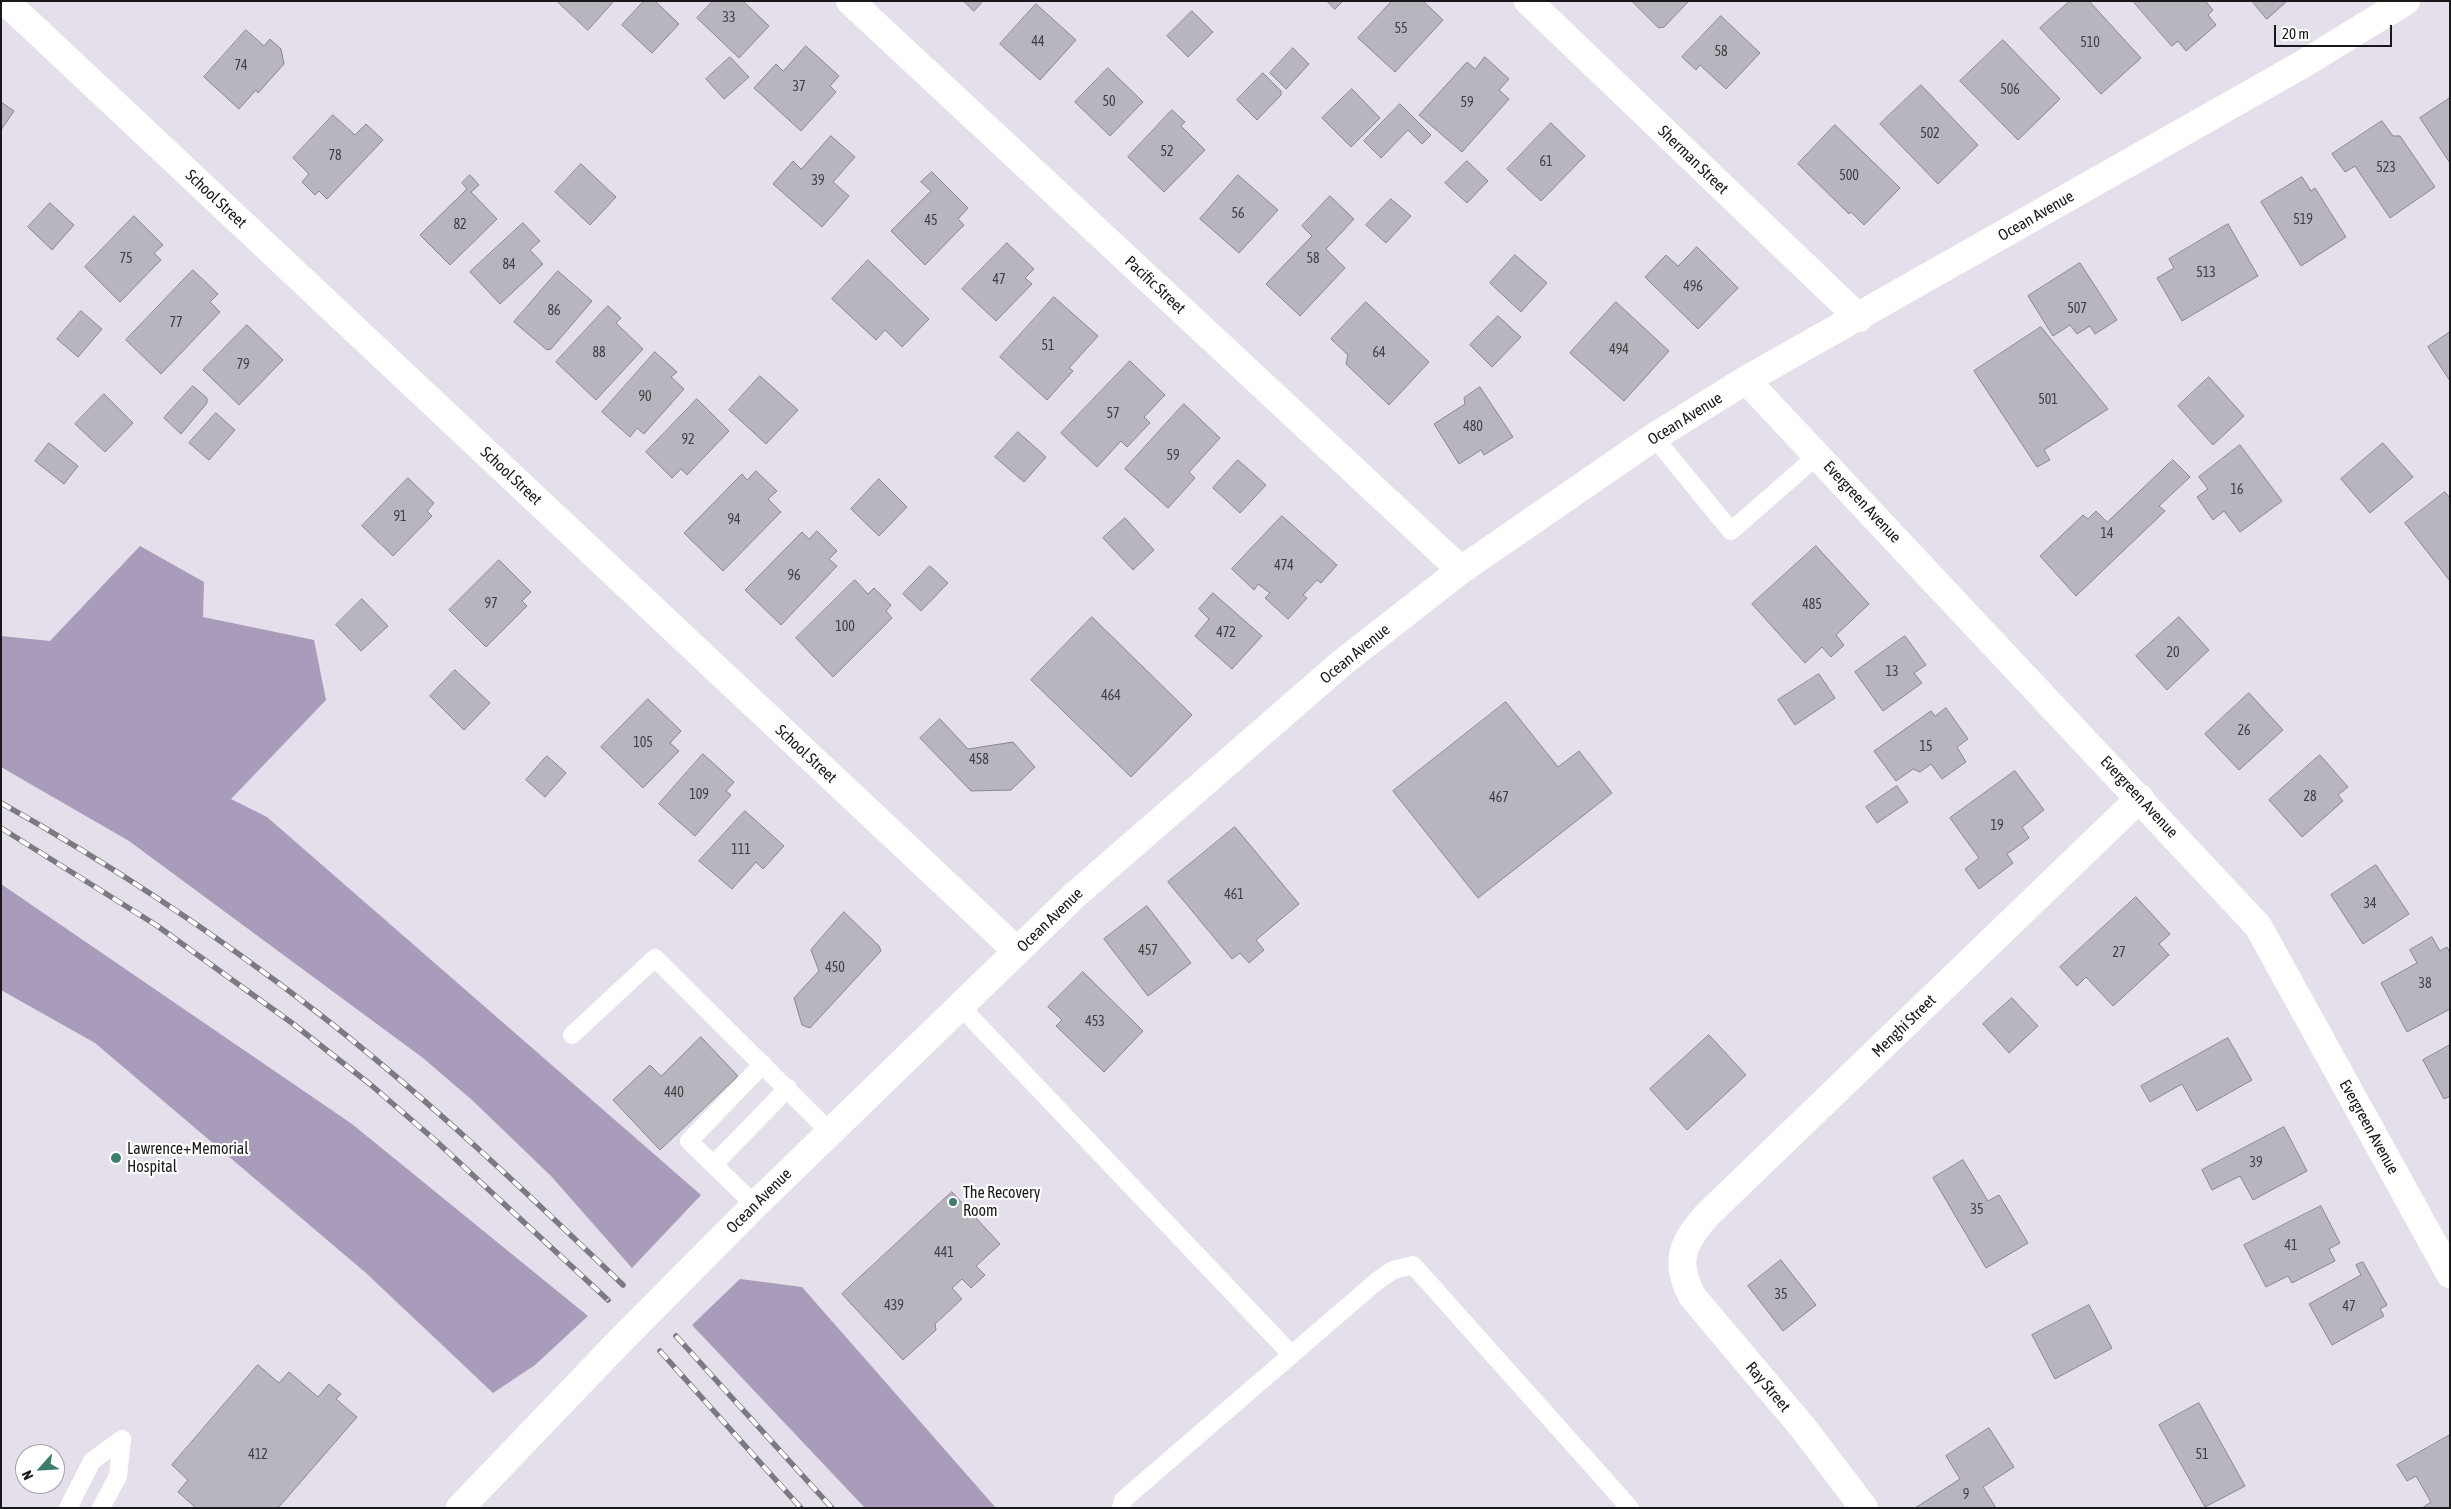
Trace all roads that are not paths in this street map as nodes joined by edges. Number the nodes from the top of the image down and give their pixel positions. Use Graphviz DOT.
graph roads {
  1 [pos="5,1"];
  2 [pos="850,1"];
  3 [pos="1528,1"];
  4 [pos="2406,1"];
  5 [pos="1859,318"];
  6 [pos="1746,380"];
  7 [pos="1654,437"];
  8 [pos="1818,455"];
  9 [pos="1460,570"];
  10 [pos="2140,798"];
  11 [pos="1017,951"];
  12 [pos="960,1006"];
  13 [pos="572,1035"];
  14 [pos="763,1064"];
  15 [pos="788,1088"];
  16 [pos="830,1132"];
  17 [pos="714,1164"];
  18 [pos="756,1205"];
  19 [pos="1682,1262"];
  20 [pos="2450,1274"];
  21 [pos="1291,1354"];
  22 [pos="68,1508"];
  23 [pos="101,1508"];
  24 [pos="460,1508"];
  25 [pos="1121,1508"];
  26 [pos="1630,1508"];
  27 [pos="1864,1508"];
  1 -- 11 [label="street, School Street"];
  2 -- 9 [label="street, Pacific Street"];
  3 -- 5 [label="street, Sherman Street"];
  4 -- 5 [label="street, Ocean Avenue"];
  5 -- 6 [label="street, Ocean Avenue"];
  6 -- 7 [label="street, Ocean Avenue"];
  6 -- 8 [label="street, Evergreen Avenue"];
  7 -- 8 [label="lane"];
  7 -- 9 [label="street, Ocean Avenue"];
  8 -- 10 [label="street, Evergreen Avenue"];
  9 -- 11 [label="street, Ocean Avenue"];
  10 -- 19 [label="street, Menghi Street"];
  10 -- 20 [label="street, Evergreen Avenue"];
  11 -- 12 [label="street, Ocean Avenue"];
  12 -- 16 [label="street, Ocean Avenue"];
  12 -- 21 [label="lane"];
  13 -- 14 [label="lane"];
  14 -- 15 [label="lane"];
  14 -- 17 [label="lane"];
  15 -- 16 [label="lane"];
  15 -- 17 [label="lane"];
  16 -- 18 [label="street, Ocean Avenue"];
  17 -- 18 [label="lane"];
  18 -- 24 [label="street, Ocean Avenue"];
  19 -- 27 [label="street, Ray Street"];
  21 -- 25 [label="lane"];
  21 -- 26 [label="lane"];
  22 -- 23 [label="lane"];
}
